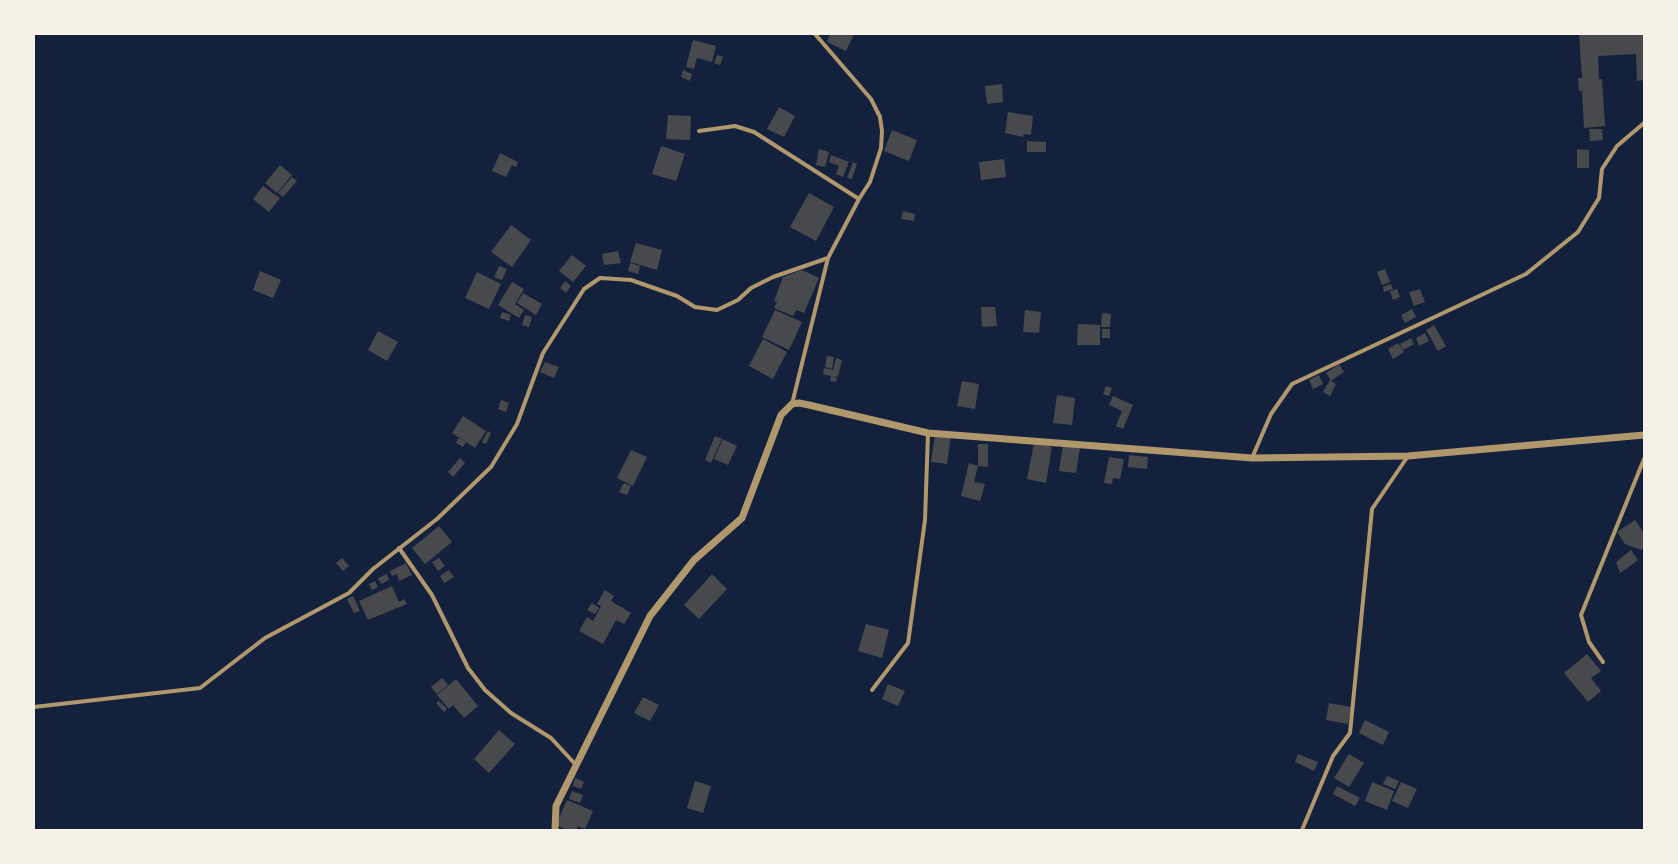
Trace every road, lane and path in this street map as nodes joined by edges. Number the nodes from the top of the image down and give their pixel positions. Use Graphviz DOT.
graph roads {
  1 [pos="815,34"];
  2 [pos="1644,123"];
  3 [pos="699,131"];
  4 [pos="859,199"];
  5 [pos="828,258"];
  6 [pos="792,404"];
  7 [pos="928,433"];
  8 [pos="1644,435"];
  9 [pos="1408,456"];
  10 [pos="1252,458"];
  11 [pos="1644,459"];
  12 [pos="400,548"];
  13 [pos="1603,662"];
  14 [pos="872,690"];
  15 [pos="34,707"];
  16 [pos="577,766"];
  17 [pos="555,830"];
  18 [pos="1302,830"];
  1 -- 4 [label="street"];
  2 -- 10 [label="street"];
  3 -- 4 [label="street"];
  4 -- 5 [label="street"];
  5 -- 6 [label="street"];
  5 -- 12 [label="street"];
  6 -- 7 [label="street"];
  6 -- 16 [label="street"];
  7 -- 10 [label="street"];
  7 -- 14 [label="street"];
  8 -- 9 [label="street"];
  9 -- 10 [label="street"];
  9 -- 18 [label="street"];
  11 -- 13 [label="street"];
  12 -- 15 [label="street"];
  12 -- 16 [label="street"];
  16 -- 17 [label="street"];
}
